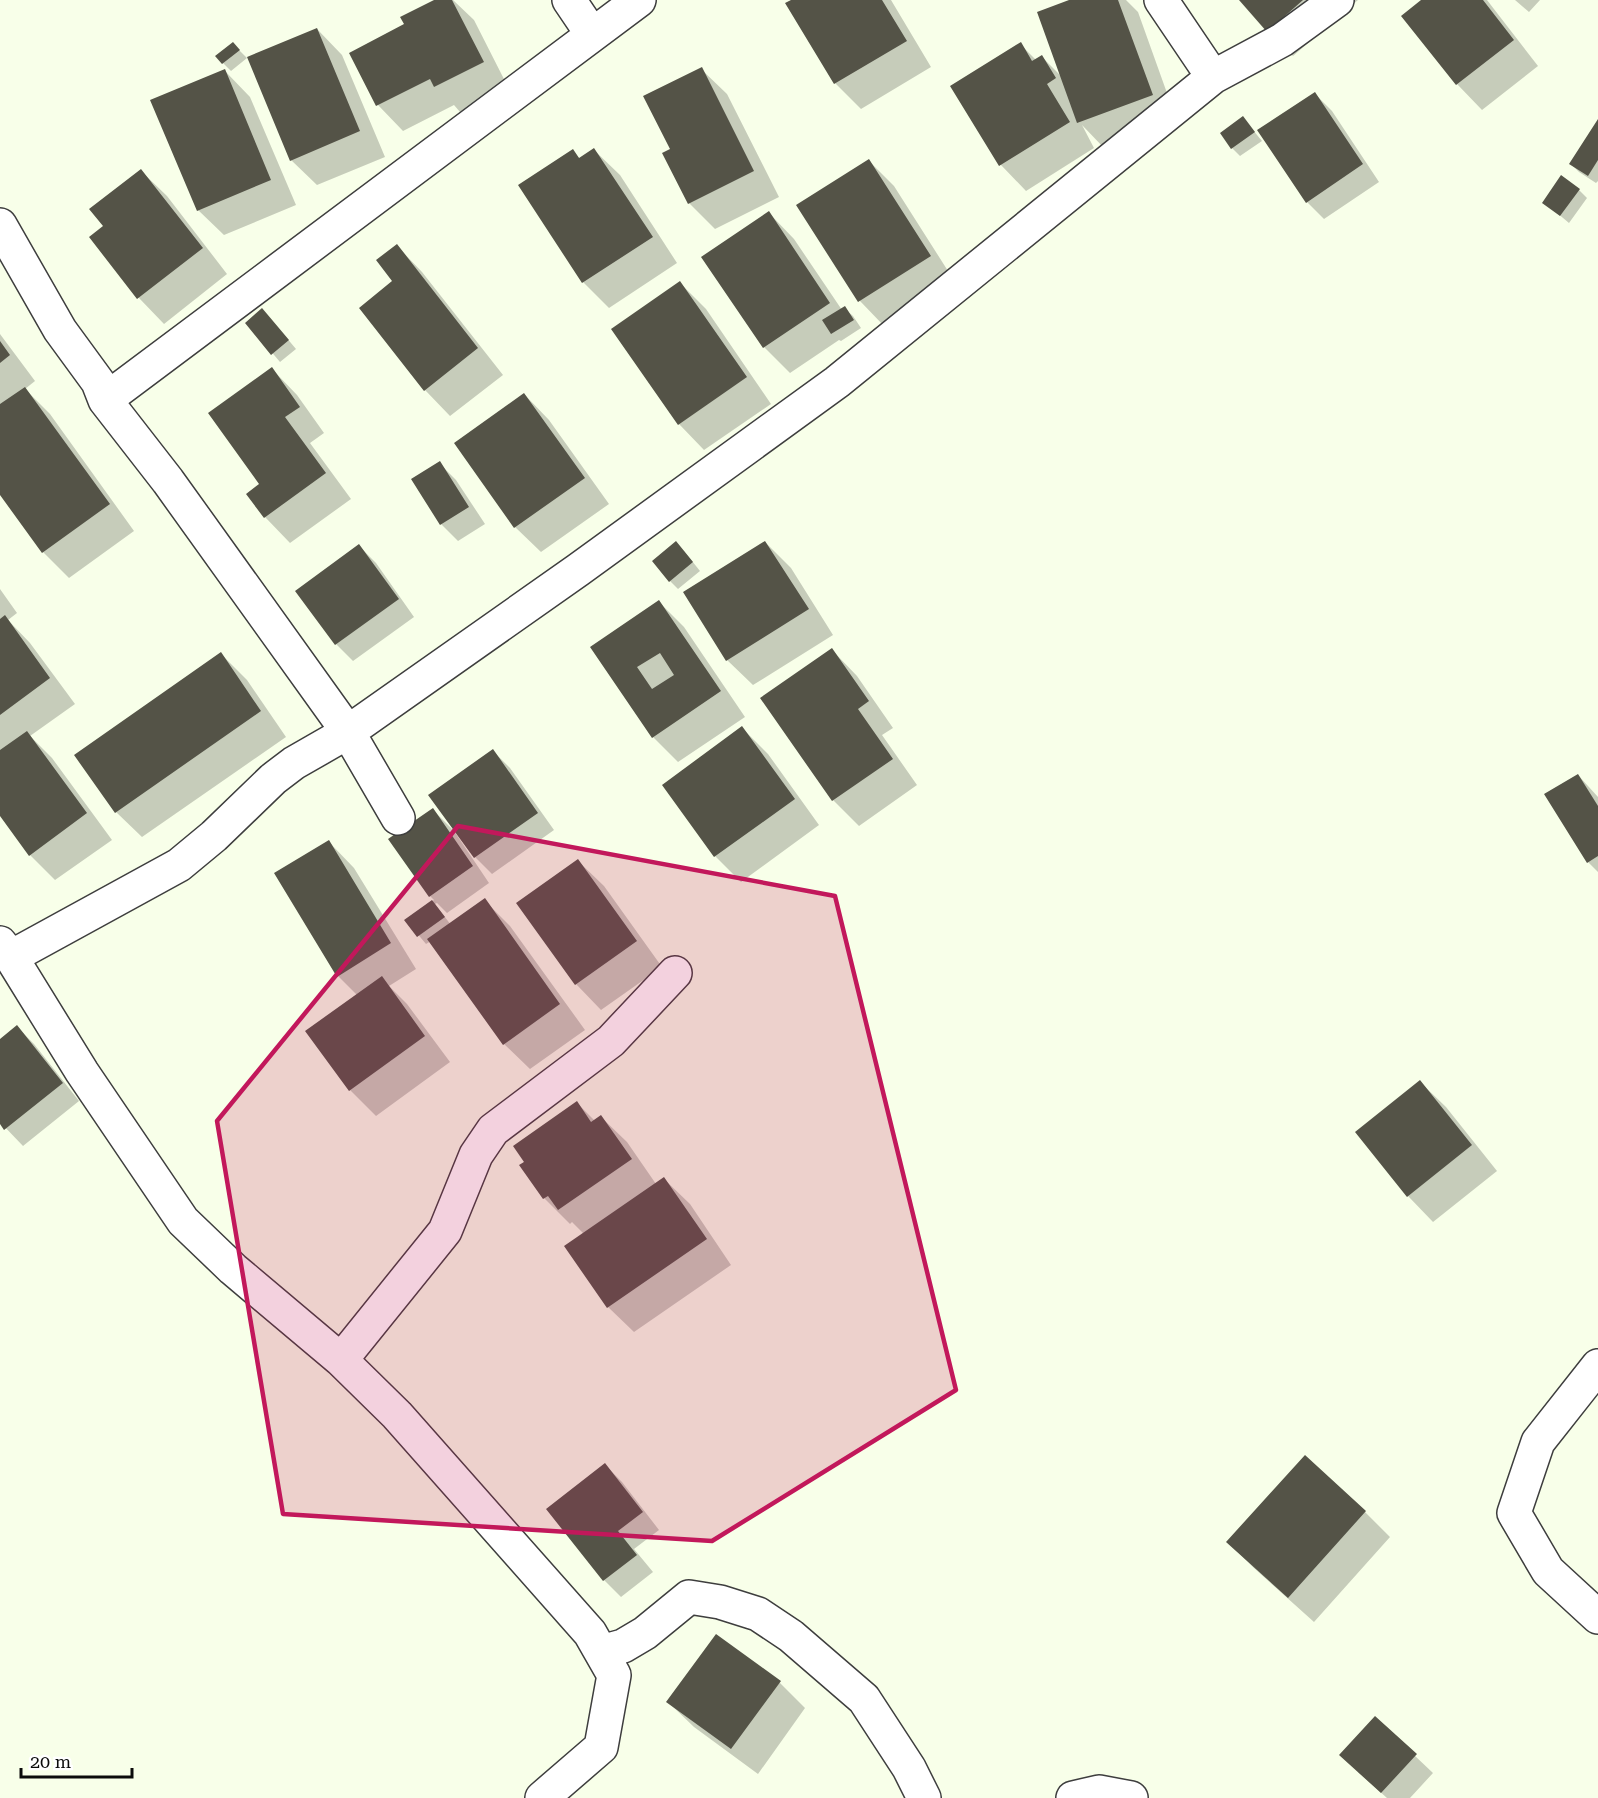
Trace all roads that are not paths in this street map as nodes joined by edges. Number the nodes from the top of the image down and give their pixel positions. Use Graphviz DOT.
graph roads {
  1 [pos="569,0"];
  2 [pos="639,0"];
  3 [pos="1161,0"];
  4 [pos="1337,0"];
  5 [pos="592,34"];
  6 [pos="1214,77"];
  7 [pos="0,225"];
  8 [pos="105,400"];
  9 [pos="348,732"];
  10 [pos="398,818"];
  11 [pos="5,950"];
  12 [pos="675,973"];
  13 [pos="341,1360"];
  14 [pos="1598,1366"];
  15 [pos="1598,1617"];
  16 [pos="601,1652"];
  17 [pos="542,1798"];
  18 [pos="924,1798"];
  19 [pos="1073,1798"];
  20 [pos="1131,1798"];
  1 -- 5 [label="street"];
  2 -- 5 [label="street"];
  3 -- 6 [label="street"];
  4 -- 6 [label="street"];
  5 -- 8 [label="street"];
  6 -- 9 [label="street"];
  7 -- 8 [label="street"];
  8 -- 9 [label="street"];
  9 -- 10 [label="street"];
  9 -- 11 [label="street"];
  11 -- 13 [label="street"];
  12 -- 13 [label="street"];
  13 -- 16 [label="street"];
  14 -- 15 [label="street"];
  16 -- 17 [label="street"];
  16 -- 18 [label="street"];
  19 -- 20 [label="street"];
}
